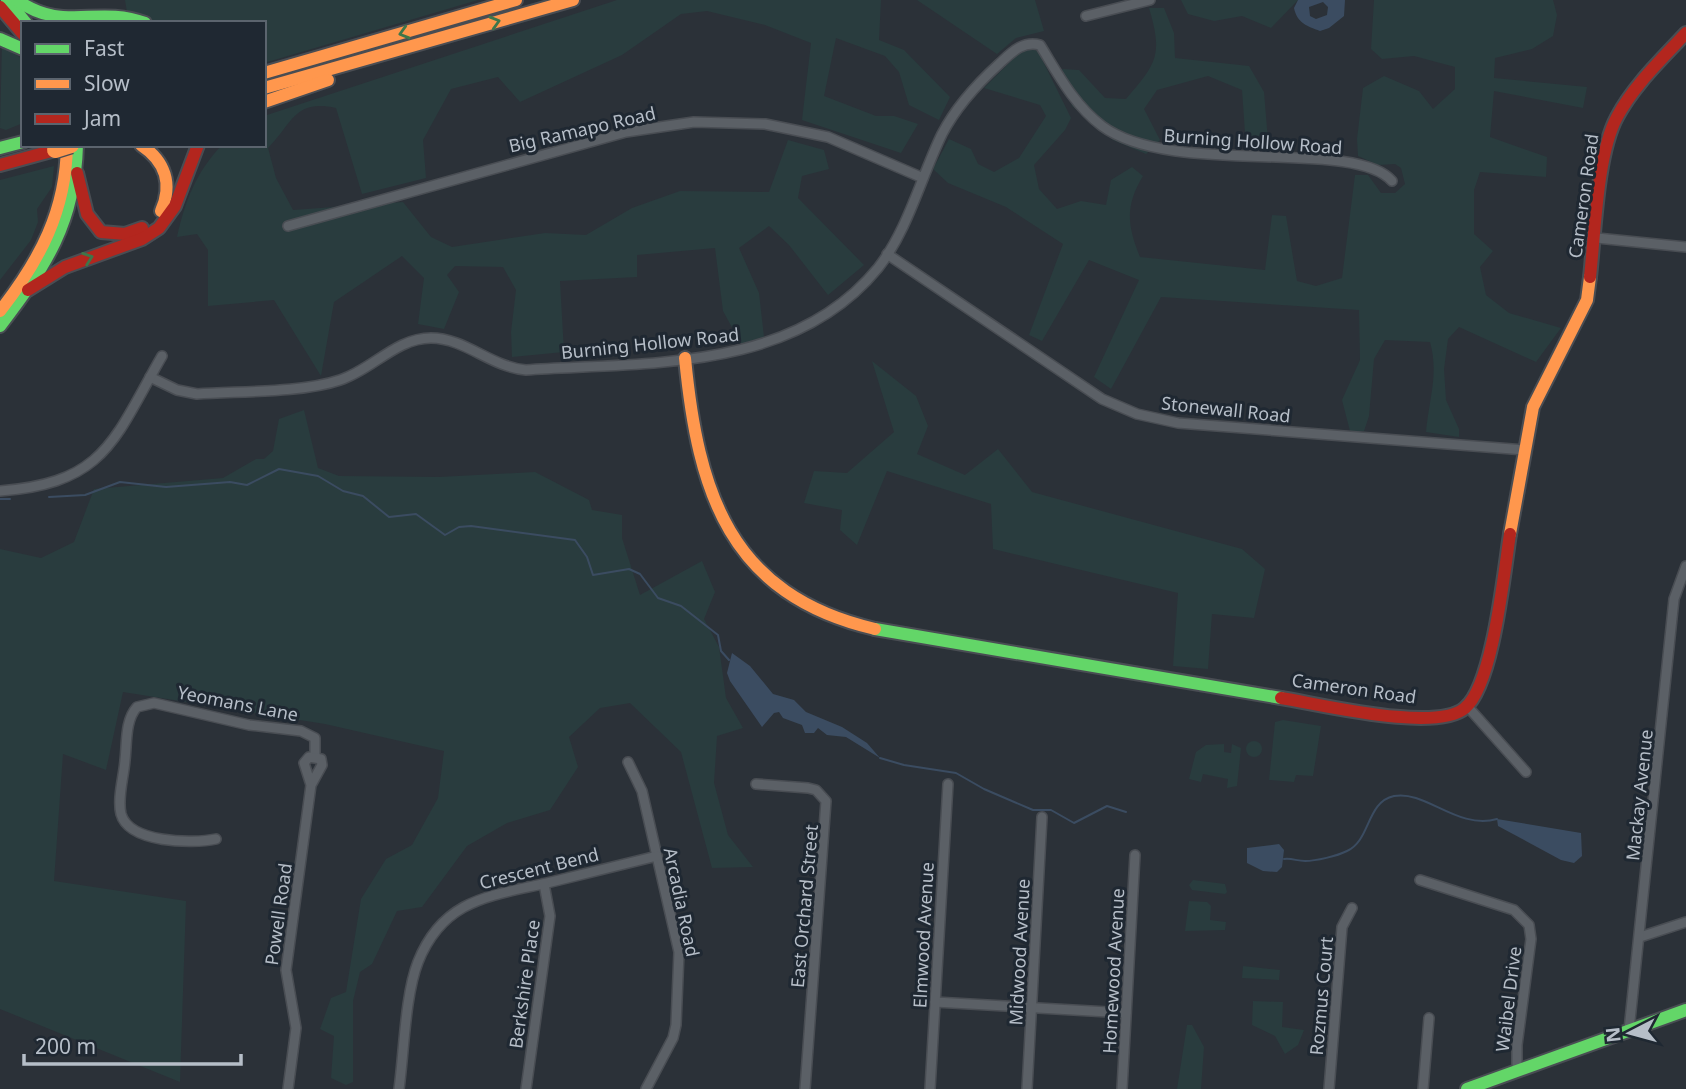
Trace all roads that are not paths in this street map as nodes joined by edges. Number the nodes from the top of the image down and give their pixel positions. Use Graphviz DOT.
graph roads {
  1 [pos="7,0"];
  2 [pos="18,0"];
  3 [pos="516,0"];
  4 [pos="573,0"];
  5 [pos="1150,0"];
  6 [pos="0,7"];
  7 [pos="1087,16"];
  8 [pos="24,21"];
  9 [pos="92,21"];
  10 [pos="120,21"];
  11 [pos="142,21"];
  12 [pos="21,32"];
  13 [pos="1686,33"];
  14 [pos="448,36"];
  15 [pos="0,39"];
  16 [pos="21,48"];
  17 [pos="313,59"];
  18 [pos="266,65"];
  19 [pos="266,72"];
  20 [pos="266,87"];
  21 [pos="266,101"];
  22 [pos="0,136"];
  23 [pos="21,139"];
  24 [pos="21,141"];
  25 [pos="64,147"];
  26 [pos="77,147"];
  27 [pos="143,147"];
  28 [pos="197,147"];
  29 [pos="1,161"];
  30 [pos="77,173"];
  31 [pos="923,178"];
  32 [pos="1392,181"];
  33 [pos="288,226"];
  34 [pos="1597,238"];
  35 [pos="1686,247"];
  36 [pos="887,254"];
  37 [pos="29,290"];
  38 [pos="0,311"];
  39 [pos="0,326"];
  40 [pos="162,356"];
  41 [pos="685,358"];
  42 [pos="150,377"];
  43 [pos="1525,450"];
  44 [pos="0,491"];
  45 [pos="1686,566"];
  46 [pos="1674,598"];
  47 [pos="1686,600"];
  48 [pos="1468,706"];
  49 [pos="315,756"];
  50 [pos="628,762"];
  51 [pos="1526,772"];
  52 [pos="756,784"];
  53 [pos="948,784"];
  54 [pos="1042,817"];
  55 [pos="216,839"];
  56 [pos="1135,855"];
  57 [pos="657,856"];
  58 [pos="1420,880"];
  59 [pos="544,884"];
  60 [pos="1352,908"];
  61 [pos="1686,922"];
  62 [pos="1640,937"];
  63 [pos="935,1002"];
  64 [pos="1031,1008"];
  65 [pos="1686,1010"];
  66 [pos="1126,1013"];
  67 [pos="1429,1018"];
  68 [pos="1629,1030"];
  69 [pos="1517,1071"];
  70 [pos="288,1089"];
  71 [pos="398,1089"];
  72 [pos="526,1089"];
  73 [pos="646,1089"];
  74 [pos="805,1089"];
  75 [pos="930,1089"];
  76 [pos="1027,1089"];
  77 [pos="1122,1089"];
  78 [pos="1329,1089"];
  79 [pos="1423,1089"];
  80 [pos="1467,1089"];
  1 -- 8 [label="main road"];
  2 -- 11 [label="main road"];
  3 -- 17 [label="main road, one-way"];
  14 -- 4 [label="main road, one-way"];
  5 -- 7 [label="street"];
  6 -- 12 [label="main road"];
  9 -- 10 [label="main road"];
  13 -- 34 [label="main road, Cameron Road"];
  14 -- 20 [label="main road"];
  14 -- 21 [label="main road"];
  15 -- 16 [label="main road"];
  17 -- 18 [label="main road"];
  17 -- 19 [label="main road"];
  22 -- 23 [label="main road"];
  24 -- 29 [label="main road"];
  25 -- 29 [label="main road"];
  25 -- 38 [label="main road"];
  26 -- 30 [label="main road"];
  27 -- 30 [label="main road"];
  37 -- 28 [label="main road, one-way"];
  30 -- 37 [label="main road"];
  31 -- 32 [label="street, Burning Hollow Road"];
  31 -- 33 [label="street, Big Ramapo Road"];
  31 -- 36 [label="street, Burning Hollow Road"];
  34 -- 35 [label="street"];
  34 -- 43 [label="main road, Cameron Road"];
  36 -- 41 [label="street, Burning Hollow Road"];
  36 -- 43 [label="street, Stonewall Road"];
  37 -- 39 [label="main road"];
  40 -- 42 [label="street"];
  41 -- 42 [label="street, Burning Hollow Road"];
  41 -- 48 [label="main road, Cameron Road"];
  42 -- 44 [label="street"];
  43 -- 48 [label="main road, Cameron Road"];
  45 -- 46 [label="street, Mackay Avenue"];
  46 -- 47 [label="street"];
  46 -- 62 [label="street, Mackay Avenue"];
  48 -- 51 [label="street"];
  49 -- 55 [label="street, Yeomans Lane"];
  49 -- 70 [label="street, Powell Road"];
  50 -- 57 [label="street, Arcadia Road"];
  52 -- 74 [label="street, East Orchard Street"];
  53 -- 63 [label="street, Elmwood Avenue"];
  54 -- 64 [label="street, Midwood Avenue"];
  56 -- 66 [label="street, Homewood Avenue"];
  57 -- 59 [label="street, Crescent Bend"];
  57 -- 73 [label="street, Arcadia Road"];
  58 -- 69 [label="street, Waibel Drive"];
  59 -- 71 [label="street, Crescent Bend"];
  59 -- 72 [label="street, Berkshire Place"];
  60 -- 78 [label="street, Rozmus Court"];
  61 -- 62 [label="street"];
  62 -- 68 [label="street, Mackay Avenue"];
  63 -- 64 [label="street"];
  63 -- 75 [label="street, Elmwood Avenue"];
  64 -- 66 [label="street"];
  64 -- 76 [label="street, Midwood Avenue"];
  65 -- 68 [label="main road"];
  66 -- 77 [label="street, Homewood Avenue"];
  67 -- 79 [label="street"];
  68 -- 69 [label="main road"];
  69 -- 80 [label="main road"];
}
